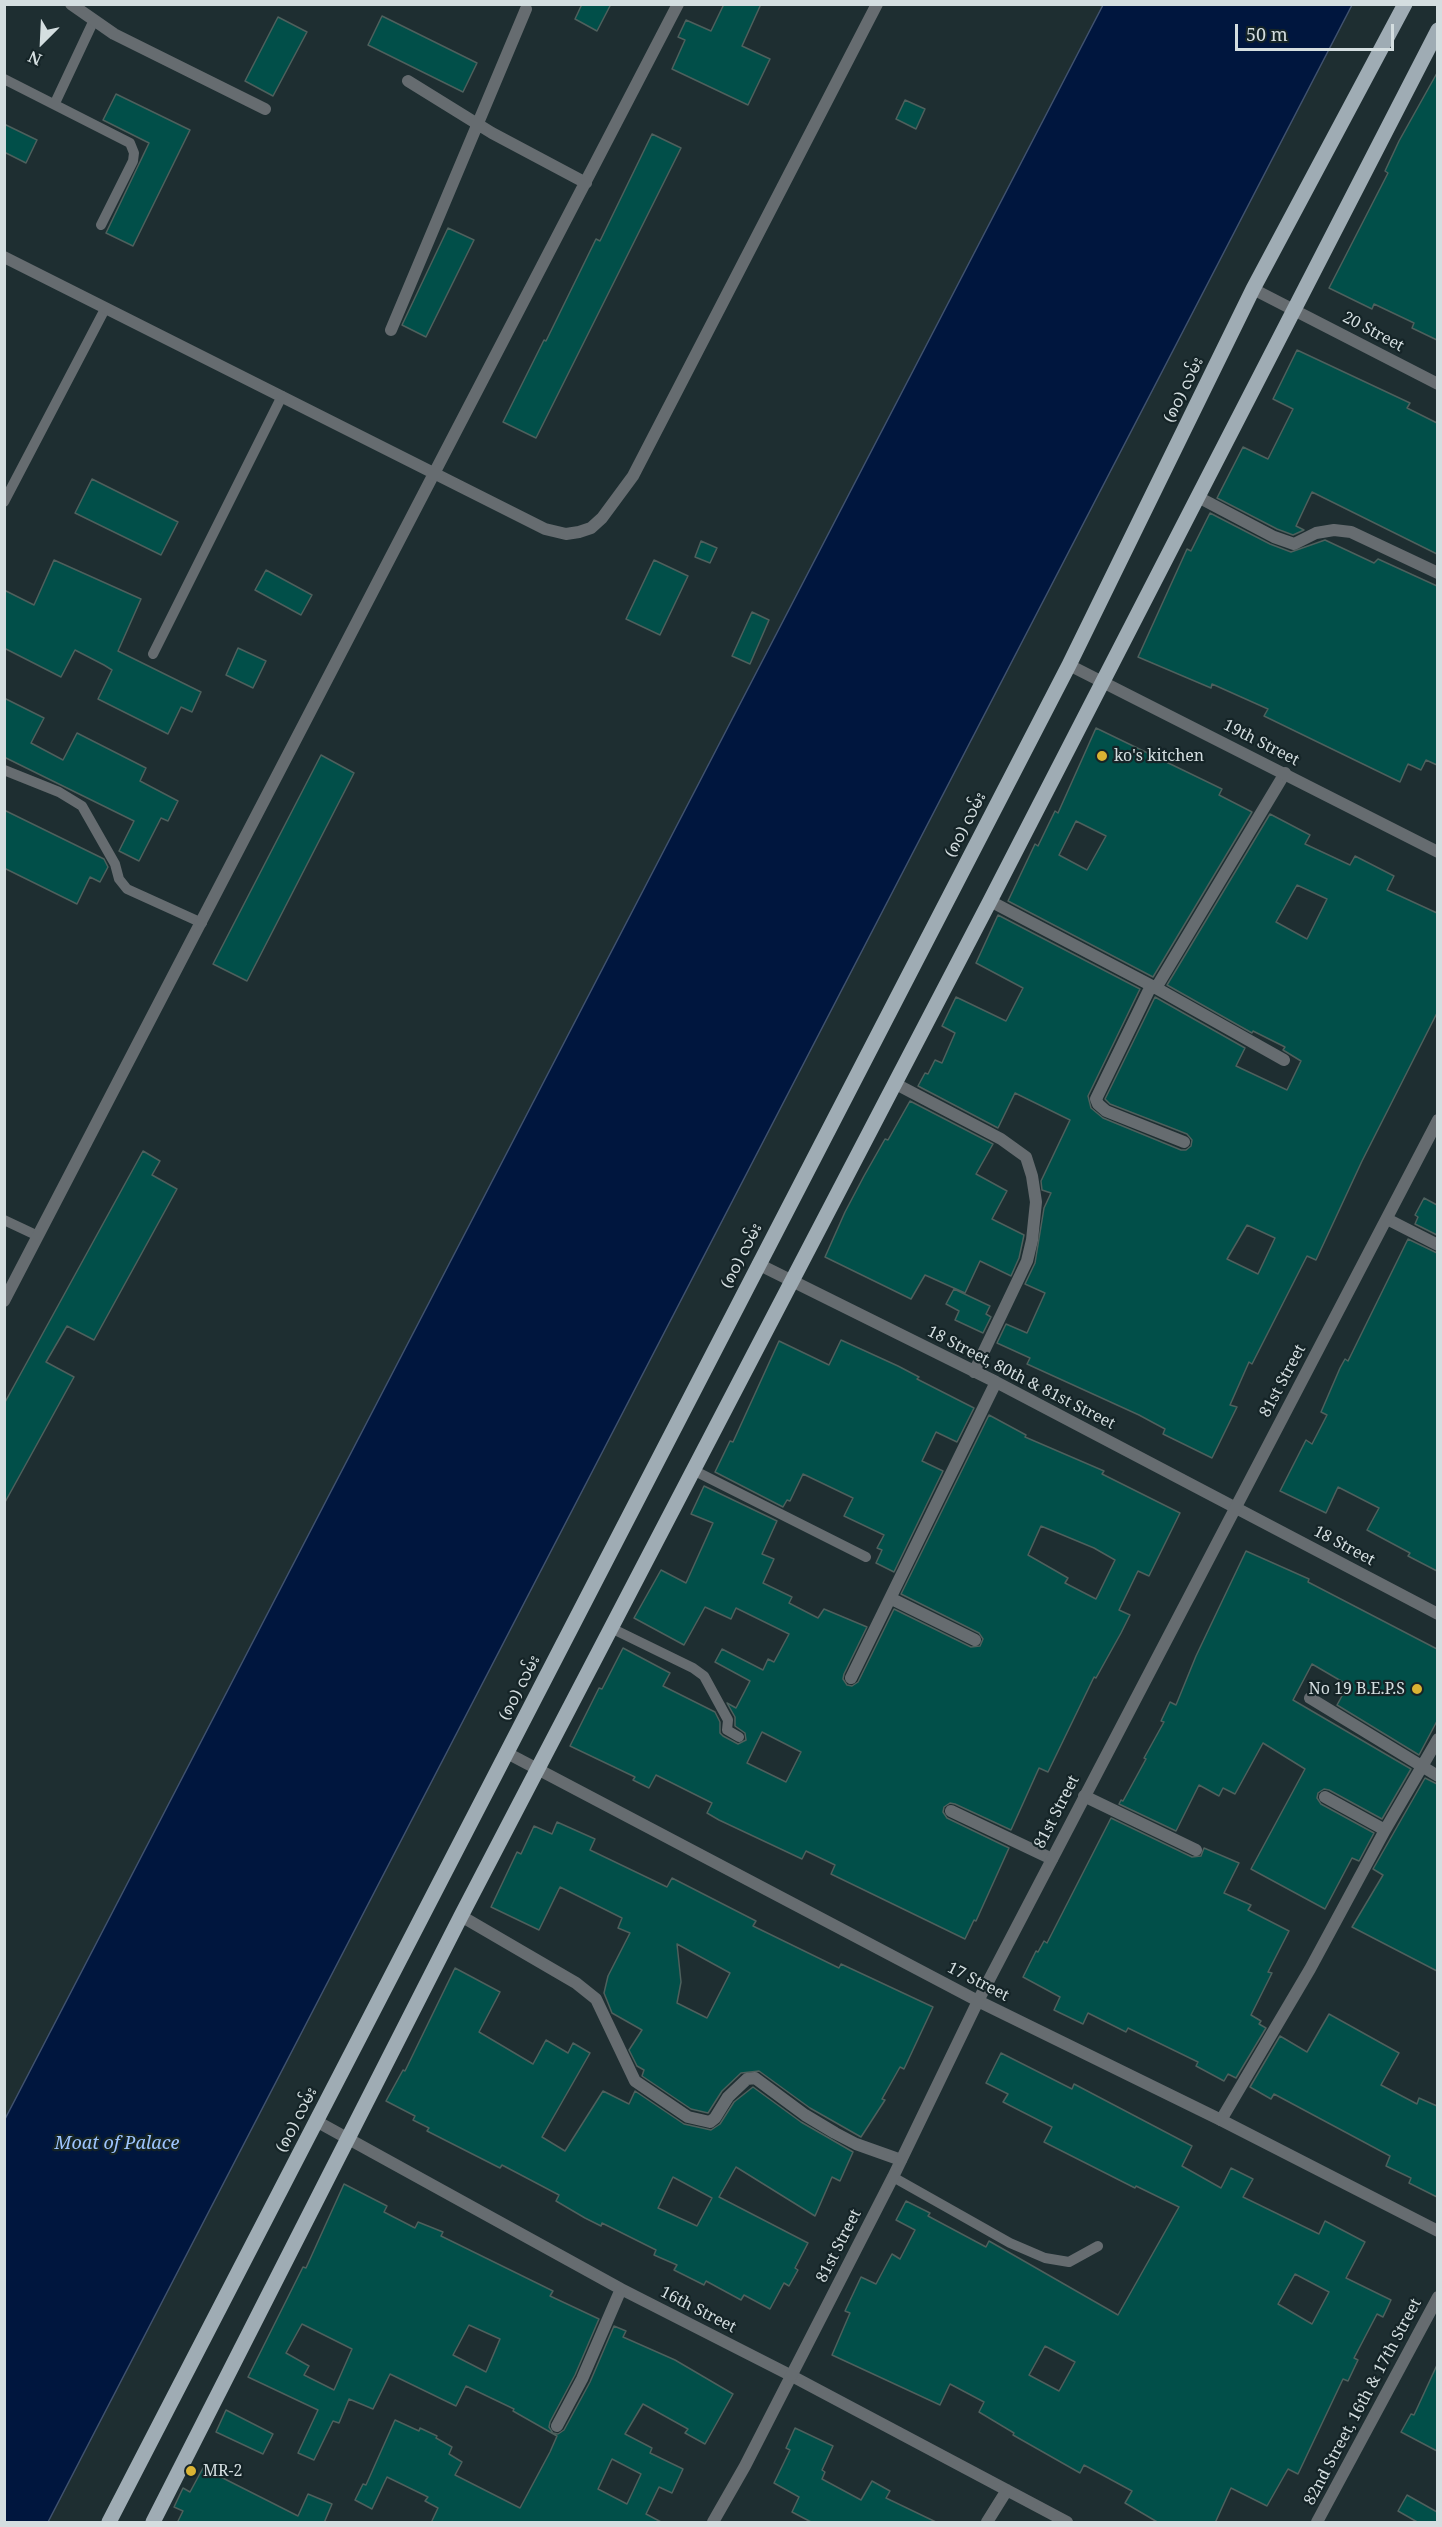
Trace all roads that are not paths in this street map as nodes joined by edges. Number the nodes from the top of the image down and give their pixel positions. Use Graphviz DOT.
graph roads {
  1 [pos="71,4"];
  2 [pos="678,4"];
  3 [pos="877,4"];
  4 [pos="1405,4"];
  5 [pos="86,8"];
  6 [pos="526,9"];
  7 [pos="94,20"];
  8 [pos="1437,30"];
  9 [pos="4,79"];
  10 [pos="408,81"];
  11 [pos="55,103"];
  12 [pos="265,109"];
  13 [pos="477,124"];
  14 [pos="586,183"];
  15 [pos="101,225"];
  16 [pos="4,257"];
  17 [pos="1253,289"];
  18 [pos="1293,308"];
  19 [pos="105,309"];
  20 [pos="391,330"];
  21 [pos="1437,384"];
  22 [pos="282,396"];
  23 [pos="436,472"];
  24 [pos="1198,496"];
  25 [pos="4,502"];
  26 [pos="1437,573"];
  27 [pos="153,654"];
  28 [pos="1070,665"];
  29 [pos="1103,681"];
  30 [pos="4,770"];
  31 [pos="1285,773"];
  32 [pos="1437,852"];
  33 [pos="990,901"];
  34 [pos="202,923"];
  35 [pos="1153,987"];
  36 [pos="1284,1060"];
  37 [pos="894,1083"];
  38 [pos="1437,1120"];
  39 [pos="1184,1142"];
  40 [pos="1387,1219"];
  41 [pos="4,1220"];
  42 [pos="38,1236"];
  43 [pos="1437,1245"];
  44 [pos="758,1264"];
  45 [pos="790,1281"];
  46 [pos="4,1301"];
  47 [pos="974,1372"];
  48 [pos="996,1382"];
  49 [pos="693,1470"];
  50 [pos="1235,1507"];
  51 [pos="866,1557"];
  52 [pos="891,1599"];
  53 [pos="1437,1614"];
  54 [pos="611,1628"];
  55 [pos="975,1640"];
  56 [pos="851,1678"];
  57 [pos="1310,1698"];
  58 [pos="739,1737"];
  59 [pos="1437,1739"];
  60 [pos="507,1753"];
  61 [pos="1420,1766"];
  62 [pos="539,1768"];
  63 [pos="1437,1776"];
  64 [pos="1084,1796"];
  65 [pos="1325,1797"];
  66 [pos="951,1810"];
  67 [pos="1385,1830"];
  68 [pos="1196,1850"];
  69 [pos="1052,1858"];
  70 [pos="460,1916"];
  71 [pos="978,2001"];
  72 [pos="1221,2120"];
  73 [pos="316,2121"];
  74 [pos="349,2138"];
  75 [pos="901,2160"];
  76 [pos="893,2177"];
  77 [pos="1437,2230"];
  78 [pos="1098,2246"];
  79 [pos="621,2289"];
  80 [pos="1437,2297"];
  81 [pos="790,2375"];
  82 [pos="557,2426"];
  83 [pos="1007,2490"];
  84 [pos="109,2523"];
  85 [pos="153,2523"];
  86 [pos="713,2523"];
  87 [pos="987,2523"];
  88 [pos="1067,2523"];
  89 [pos="1317,2523"];
  1 -- 5 [label="street"];
  2 -- 14 [label="street"];
  3 -- 23 [label="street"];
  4 -- 17 [label="main road, (၈၀) လမ်း"];
  5 -- 7 [label="street"];
  6 -- 13 [label="street"];
  7 -- 11 [label="lane"];
  7 -- 12 [label="street"];
  8 -- 18 [label="main road"];
  9 -- 11 [label="lane"];
  10 -- 13 [label="street"];
  11 -- 15 [label="lane"];
  13 -- 14 [label="street"];
  13 -- 20 [label="street"];
  14 -- 23 [label="street"];
  16 -- 19 [label="street"];
  17 -- 18 [label="street, 20 Street"];
  17 -- 28 [label="main road, (၈၀) လမ်း"];
  18 -- 21 [label="street, 20 Street"];
  18 -- 24 [label="main road"];
  19 -- 22 [label="street"];
  19 -- 25 [label="lane"];
  22 -- 23 [label="street"];
  22 -- 27 [label="lane"];
  23 -- 34 [label="street"];
  24 -- 26 [label="street"];
  24 -- 29 [label="main road"];
  28 -- 29 [label="street, 19th Street"];
  28 -- 44 [label="main road, (၈၀) လမ်း"];
  29 -- 31 [label="street, 19th Street"];
  29 -- 33 [label="main road"];
  30 -- 34 [label="lane"];
  31 -- 32 [label="street, 19th Street"];
  31 -- 35 [label="street"];
  33 -- 35 [label="street"];
  33 -- 37 [label="main road"];
  34 -- 42 [label="street"];
  35 -- 36 [label="street"];
  35 -- 39 [label="street"];
  37 -- 45 [label="main road"];
  37 -- 47 [label="street"];
  38 -- 40 [label="street, 81st Street"];
  40 -- 43 [label="street"];
  40 -- 50 [label="street, 81st Street"];
  41 -- 42 [label="lane"];
  42 -- 46 [label="street"];
  44 -- 45 [label="street"];
  44 -- 60 [label="main road, (၈၀) လမ်း"];
  45 -- 47 [label="street, 18 Street, 80th & 81st Street"];
  45 -- 49 [label="main road"];
  47 -- 48 [label="street, 18 Street, 80th & 81st Street"];
  48 -- 50 [label="street, 18 Street, 80th & 81st Street"];
  48 -- 52 [label="street"];
  49 -- 51 [label="lane"];
  49 -- 54 [label="main road"];
  50 -- 53 [label="street, 18 Street"];
  50 -- 64 [label="street, 81st Street"];
  52 -- 55 [label="street"];
  52 -- 56 [label="street"];
  54 -- 58 [label="lane"];
  54 -- 62 [label="main road"];
  57 -- 61 [label="street"];
  59 -- 61 [label="street"];
  60 -- 62 [label="street, 17 Street"];
  60 -- 73 [label="main road, (၈၀) လမ်း"];
  61 -- 63 [label="street"];
  61 -- 67 [label="street"];
  62 -- 70 [label="main road"];
  62 -- 71 [label="street, 17 Street"];
  64 -- 68 [label="street"];
  64 -- 69 [label="street, 81st Street"];
  65 -- 67 [label="street"];
  66 -- 69 [label="street"];
  67 -- 72 [label="street"];
  69 -- 71 [label="street, 81st Street"];
  70 -- 74 [label="main road"];
  70 -- 75 [label="street"];
  71 -- 72 [label="street, 17 Street"];
  71 -- 75 [label="street, 81st Street"];
  72 -- 77 [label="street, 17 Street"];
  73 -- 74 [label="street, 16th Street"];
  73 -- 84 [label="main road, (၈၀) လမ်း"];
  74 -- 79 [label="street, 16th Street"];
  74 -- 85 [label="main road"];
  75 -- 76 [label="street, 81st Street"];
  76 -- 78 [label="lane"];
  76 -- 81 [label="street, 81st Street"];
  79 -- 81 [label="street, 16th Street"];
  79 -- 82 [label="street"];
  80 -- 89 [label="street, 82nd Street, 16th & 17th Street"];
  81 -- 83 [label="street, 16th Street"];
  81 -- 86 [label="street, 81st Street"];
  83 -- 87 [label="street"];
  83 -- 88 [label="street, 16th Street"];
}
